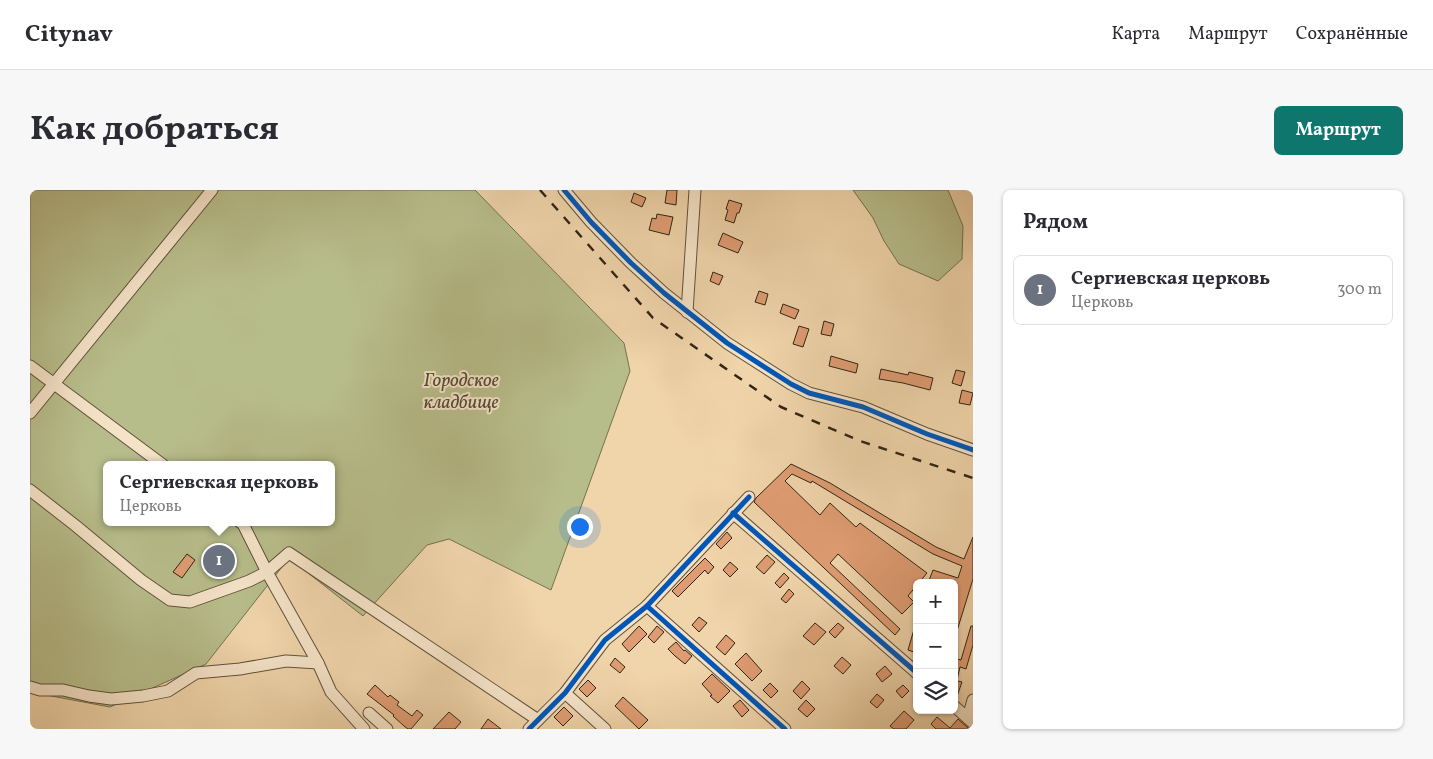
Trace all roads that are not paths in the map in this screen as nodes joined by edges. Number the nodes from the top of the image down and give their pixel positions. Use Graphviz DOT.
graph roads {
  1 [pos="212,190"];
  2 [pos="564,190"];
  3 [pos="694,190"];
  4 [pos="687,312"];
  5 [pos="30,366"];
  6 [pos="54,384"];
  7 [pos="30,412"];
  8 [pos="973,450"];
  9 [pos="158,461"];
  10 [pos="30,490"];
  11 [pos="749,497"];
  12 [pos="734,513"];
  13 [pos="244,526"];
  14 [pos="267,572"];
  15 [pos="647,606"];
  16 [pos="318,663"];
  17 [pos="913,670"];
  18 [pos="30,687"];
  19 [pos="565,693"];
  20 [pos="973,700"];
  21 [pos="958,710"];
  22 [pos="369,713"];
  23 [pos="538,720"];
  24 [pos="970,720"];
  25 [pos="364,729"];
  26 [pos="387,729"];
  27 [pos="529,729"];
  28 [pos="604,729"];
  29 [pos="784,729"];
  1 -- 6 [label="street"];
  2 -- 4 [label="street"];
  3 -- 4 [label="street"];
  4 -- 8 [label="street"];
  5 -- 6 [label="street"];
  6 -- 7 [label="street"];
  6 -- 9 [label="street"];
  10 -- 14 [label="street"];
  11 -- 12 [label="street"];
  12 -- 15 [label="street"];
  12 -- 17 [label="street"];
  13 -- 14 [label="street"];
  14 -- 16 [label="street"];
  14 -- 23 [label="street"];
  15 -- 19 [label="street"];
  15 -- 29 [label="street"];
  16 -- 18 [label="street"];
  16 -- 25 [label="street"];
  19 -- 23 [label="street"];
  19 -- 28 [label="street"];
  20 -- 24 [label="street"];
  21 -- 24 [label="street"];
  22 -- 26 [label="street"];
  23 -- 27 [label="street"];
}
